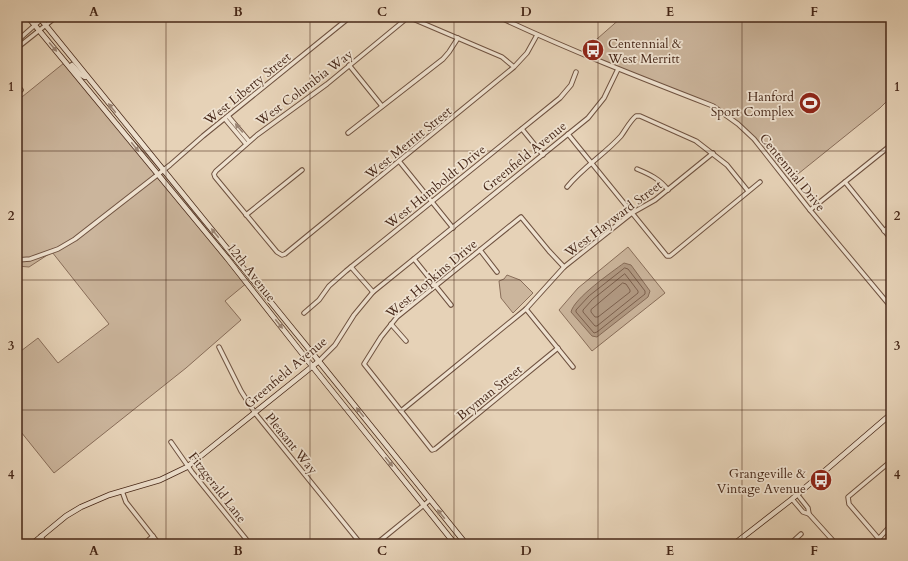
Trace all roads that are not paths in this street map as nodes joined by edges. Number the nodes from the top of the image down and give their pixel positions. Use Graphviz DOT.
graph roads {
  1 [pos="28,17"];
  2 [pos="56,17"];
  3 [pos="350,17"];
  4 [pos="499,17"];
  5 [pos="41,18"];
  6 [pos="46,25"];
  7 [pos="35,26"];
  8 [pos="39,31"];
  9 [pos="537,35"];
  10 [pos="458,38"];
  11 [pos="17,41"];
  12 [pos="17,48"];
  13 [pos="63,58"];
  14 [pos="349,65"];
  15 [pos="514,67"];
  16 [pos="618,69"];
  17 [pos="576,72"];
  18 [pos="88,78"];
  19 [pos="17,84"];
  20 [pos="21,90"];
  21 [pos="382,106"];
  22 [pos="228,116"];
  23 [pos="225,119"];
  24 [pos="522,129"];
  25 [pos="348,133"];
  26 [pos="568,134"];
  27 [pos="250,141"];
  28 [pos="246,144"];
  29 [pos="891,145"];
  30 [pos="712,153"];
  31 [pos="543,155"];
  32 [pos="399,161"];
  33 [pos="591,162"];
  34 [pos="163,170"];
  35 [pos="302,170"];
  36 [pos="637,170"];
  37 [pos="158,175"];
  38 [pos="760,182"];
  39 [pos="845,182"];
  40 [pos="567,187"];
  41 [pos="668,190"];
  42 [pos="748,191"];
  43 [pos="432,201"];
  44 [pos="810,210"];
  45 [pos="632,213"];
  46 [pos="246,215"];
  47 [pos="891,225"];
  48 [pos="453,228"];
  49 [pos="884,231"];
  50 [pos="891,239"];
  51 [pos="480,250"];
  52 [pos="414,259"];
  53 [pos="17,260"];
  54 [pos="351,266"];
  55 [pos="564,267"];
  56 [pos="497,272"];
  57 [pos="436,286"];
  58 [pos="373,292"];
  59 [pos="451,305"];
  60 [pos="891,306"];
  61 [pos="526,309"];
  62 [pos="304,313"];
  63 [pos="391,324"];
  64 [pos="406,341"];
  65 [pos="219,347"];
  66 [pos="558,348"];
  67 [pos="319,361"];
  68 [pos="312,366"];
  69 [pos="573,367"];
  70 [pos="401,411"];
  71 [pos="255,413"];
  72 [pos="891,414"];
  73 [pos="171,442"];
  74 [pos="891,461"];
  75 [pos="189,466"];
  76 [pos="122,491"];
  77 [pos="797,494"];
  78 [pos="792,499"];
  79 [pos="430,500"];
  80 [pos="424,505"];
  81 [pos="809,514"];
  82 [pos="891,525"];
  83 [pos="801,534"];
  84 [pos="41,536"];
  85 [pos="153,536"];
  86 [pos="879,539"];
  87 [pos="32,544"];
  88 [pos="45,544"];
  89 [pos="144,544"];
  90 [pos="159,544"];
  91 [pos="250,544"];
  92 [pos="361,544"];
  93 [pos="376,544"];
  94 [pos="455,544"];
  95 [pos="466,544"];
  96 [pos="734,544"];
  97 [pos="790,544"];
  98 [pos="836,544"];
  99 [pos="874,544"];
  1 -- 7 [label="main road, 12th Avenue"];
  2 -- 6 [label="street"];
  3 -- 22 [label="street, West Liberty Street"];
  4 -- 9 [label="street, Centennial Drive"];
  5 -- 6 [label="main road, 12th Avenue"];
  5 -- 7 [label="street"];
  6 -- 8 [label="street"];
  6 -- 18 [label="main road, 12th Avenue"];
  7 -- 8 [label="main road, 12th Avenue"];
  7 -- 11 [label="street"];
  8 -- 12 [label="street"];
  8 -- 13 [label="main road, 12th Avenue, one-way"];
  9 -- 15 [label="street, West Merritt Street"];
  9 -- 16 [label="street, Centennial Drive"];
  10 -- 14 [label="street, West Columbia Way"];
  10 -- 15 [label="street"];
  10 -- 21 [label="street"];
  13 -- 18 [label="main road"];
  13 -- 37 [label="main road, 12th Avenue, one-way"];
  14 -- 21 [label="street"];
  14 -- 27 [label="street, West Columbia Way"];
  15 -- 32 [label="street, West Merritt Street"];
  16 -- 26 [label="street, Greenfield Avenue"];
  16 -- 44 [label="street, Centennial Drive"];
  17 -- 24 [label="street, West Humboldt Drive"];
  34 -- 18 [label="main road, 12th Avenue, one-way"];
  19 -- 20 [label="street"];
  21 -- 25 [label="street"];
  22 -- 23 [label="street, West Liberty Street"];
  27 -- 22 [label="street, one-way"];
  23 -- 28 [label="street"];
  23 -- 34 [label="street, West Liberty Street"];
  24 -- 31 [label="street"];
  24 -- 43 [label="street, West Humboldt Drive"];
  26 -- 31 [label="street, Greenfield Avenue"];
  26 -- 33 [label="street"];
  27 -- 28 [label="street, West Columbia Way"];
  28 -- 46 [label="street, West Columbia Way"];
  29 -- 39 [label="street"];
  30 -- 33 [label="street"];
  30 -- 41 [label="street, West Hayward Street"];
  30 -- 42 [label="street"];
  31 -- 48 [label="street, Greenfield Avenue"];
  32 -- 43 [label="street"];
  32 -- 46 [label="street, West Merritt Street"];
  33 -- 40 [label="street"];
  33 -- 45 [label="street"];
  34 -- 37 [label="street, West Liberty Street"];
  67 -- 34 [label="main road, 12th Avenue, one-way"];
  35 -- 46 [label="street"];
  36 -- 41 [label="street"];
  37 -- 53 [label="street, West Liberty Street"];
  37 -- 68 [label="main road, 12th Avenue, one-way"];
  38 -- 42 [label="street"];
  39 -- 44 [label="street"];
  39 -- 49 [label="street"];
  41 -- 45 [label="street, West Hayward Street"];
  42 -- 45 [label="street"];
  43 -- 48 [label="street"];
  43 -- 54 [label="street, West Humboldt Drive"];
  44 -- 60 [label="street, Centennial Drive"];
  45 -- 55 [label="street, West Hayward Street"];
  47 -- 49 [label="street"];
  48 -- 52 [label="street, Greenfield Avenue"];
  49 -- 50 [label="street"];
  51 -- 55 [label="street, West Hopkins Drive"];
  51 -- 56 [label="street"];
  51 -- 57 [label="street, West Hopkins Drive"];
  52 -- 57 [label="street"];
  52 -- 58 [label="street, Greenfield Avenue"];
  54 -- 58 [label="street"];
  54 -- 62 [label="street, West Humboldt Drive"];
  55 -- 61 [label="street, West Hayward Street"];
  57 -- 59 [label="street"];
  57 -- 63 [label="street, West Hopkins Drive"];
  58 -- 67 [label="street, Greenfield Avenue"];
  61 -- 66 [label="street"];
  61 -- 70 [label="street, West Hayward Street"];
  63 -- 64 [label="street"];
  63 -- 70 [label="street, West Hopkins Drive"];
  65 -- 71 [label="street, Pleasant Way"];
  66 -- 69 [label="street"];
  66 -- 70 [label="street, Bryman Street"];
  67 -- 68 [label="main road, Greenfield Avenue"];
  79 -- 67 [label="main road, 12th Avenue, one-way"];
  68 -- 71 [label="main road, Greenfield Avenue"];
  68 -- 80 [label="main road, 12th Avenue, one-way"];
  71 -- 75 [label="main road, Greenfield Avenue"];
  71 -- 92 [label="street, Pleasant Way"];
  72 -- 77 [label="main road"];
  73 -- 75 [label="street, Fitzgerald Lane"];
  74 -- 86 [label="street"];
  75 -- 76 [label="main road, Greenfield Avenue"];
  75 -- 91 [label="street, Fitzgerald Lane"];
  76 -- 84 [label="main road, Greenfield Avenue"];
  76 -- 85 [label="street"];
  77 -- 78 [label="main road"];
  77 -- 81 [label="street"];
  78 -- 81 [label="street"];
  78 -- 96 [label="main road"];
  79 -- 80 [label="street"];
  95 -- 79 [label="main road, 12th Avenue, one-way"];
  80 -- 93 [label="street"];
  80 -- 94 [label="main road, 12th Avenue"];
  81 -- 98 [label="street"];
  82 -- 86 [label="street"];
  83 -- 97 [label="street"];
  84 -- 87 [label="main road, Greenfield Avenue"];
  84 -- 88 [label="street"];
  85 -- 89 [label="street"];
  85 -- 90 [label="street"];
  86 -- 99 [label="street"];
}
